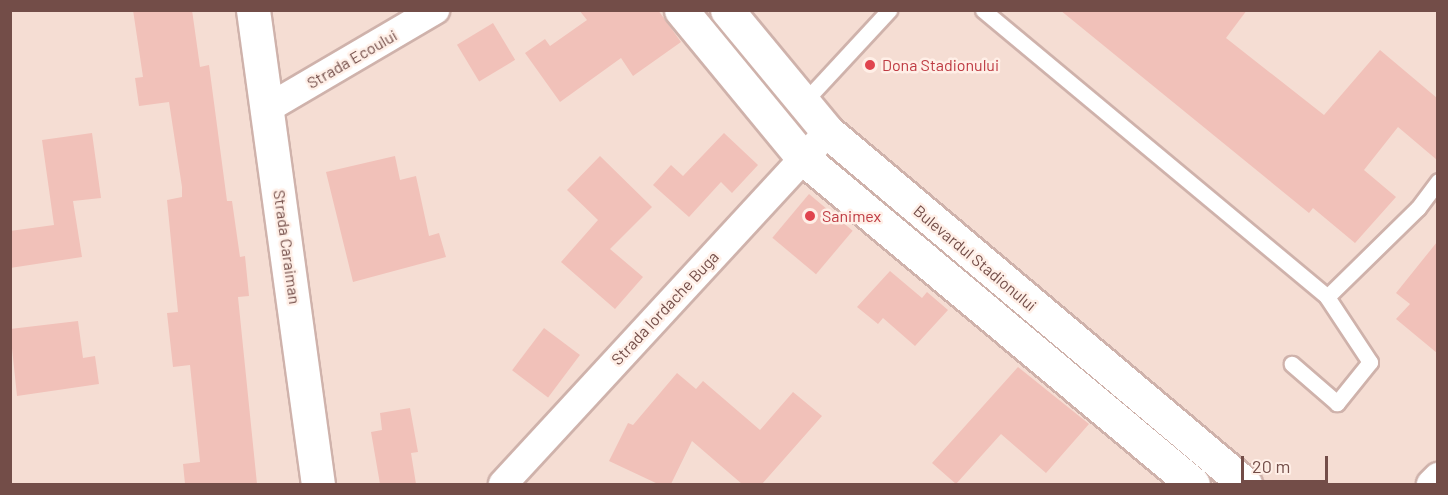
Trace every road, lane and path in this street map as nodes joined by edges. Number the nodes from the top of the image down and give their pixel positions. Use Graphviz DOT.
graph roads {
  1 [pos="253,10"];
  2 [pos="435,10"];
  3 [pos="681,10"];
  4 [pos="727,10"];
  5 [pos="889,10"];
  6 [pos="982,10"];
  7 [pos="803,104"];
  8 [pos="268,108"];
  9 [pos="828,132"];
  10 [pos="803,158"];
  11 [pos="1437,181"];
  12 [pos="1327,297"];
  13 [pos="1292,364"];
  14 [pos="1437,477"];
  15 [pos="318,484"];
  16 [pos="502,484"];
  17 [pos="1193,484"];
  18 [pos="1245,484"];
  19 [pos="1431,484"];
  1 -- 8 [label="main road, Strada Caraiman"];
  2 -- 8 [label="street, Strada Ecoului"];
  3 -- 10 [label="main road, Bulevardul Stadionului"];
  4 -- 7 [label="main road, Bulevardul Stadionului"];
  5 -- 7 [label="lane"];
  6 -- 12 [label="lane"];
  7 -- 9 [label="main road, Bulevardul Stadionului"];
  8 -- 15 [label="main road, Strada Caraiman"];
  9 -- 10 [label="street, Strada Iordache Buga"];
  9 -- 18 [label="main road, Bulevardul Stadionului"];
  10 -- 16 [label="street, Strada Iordache Buga"];
  10 -- 17 [label="main road, Bulevardul Stadionului"];
  11 -- 12 [label="lane"];
  12 -- 13 [label="lane"];
  14 -- 19 [label="street"];
}
